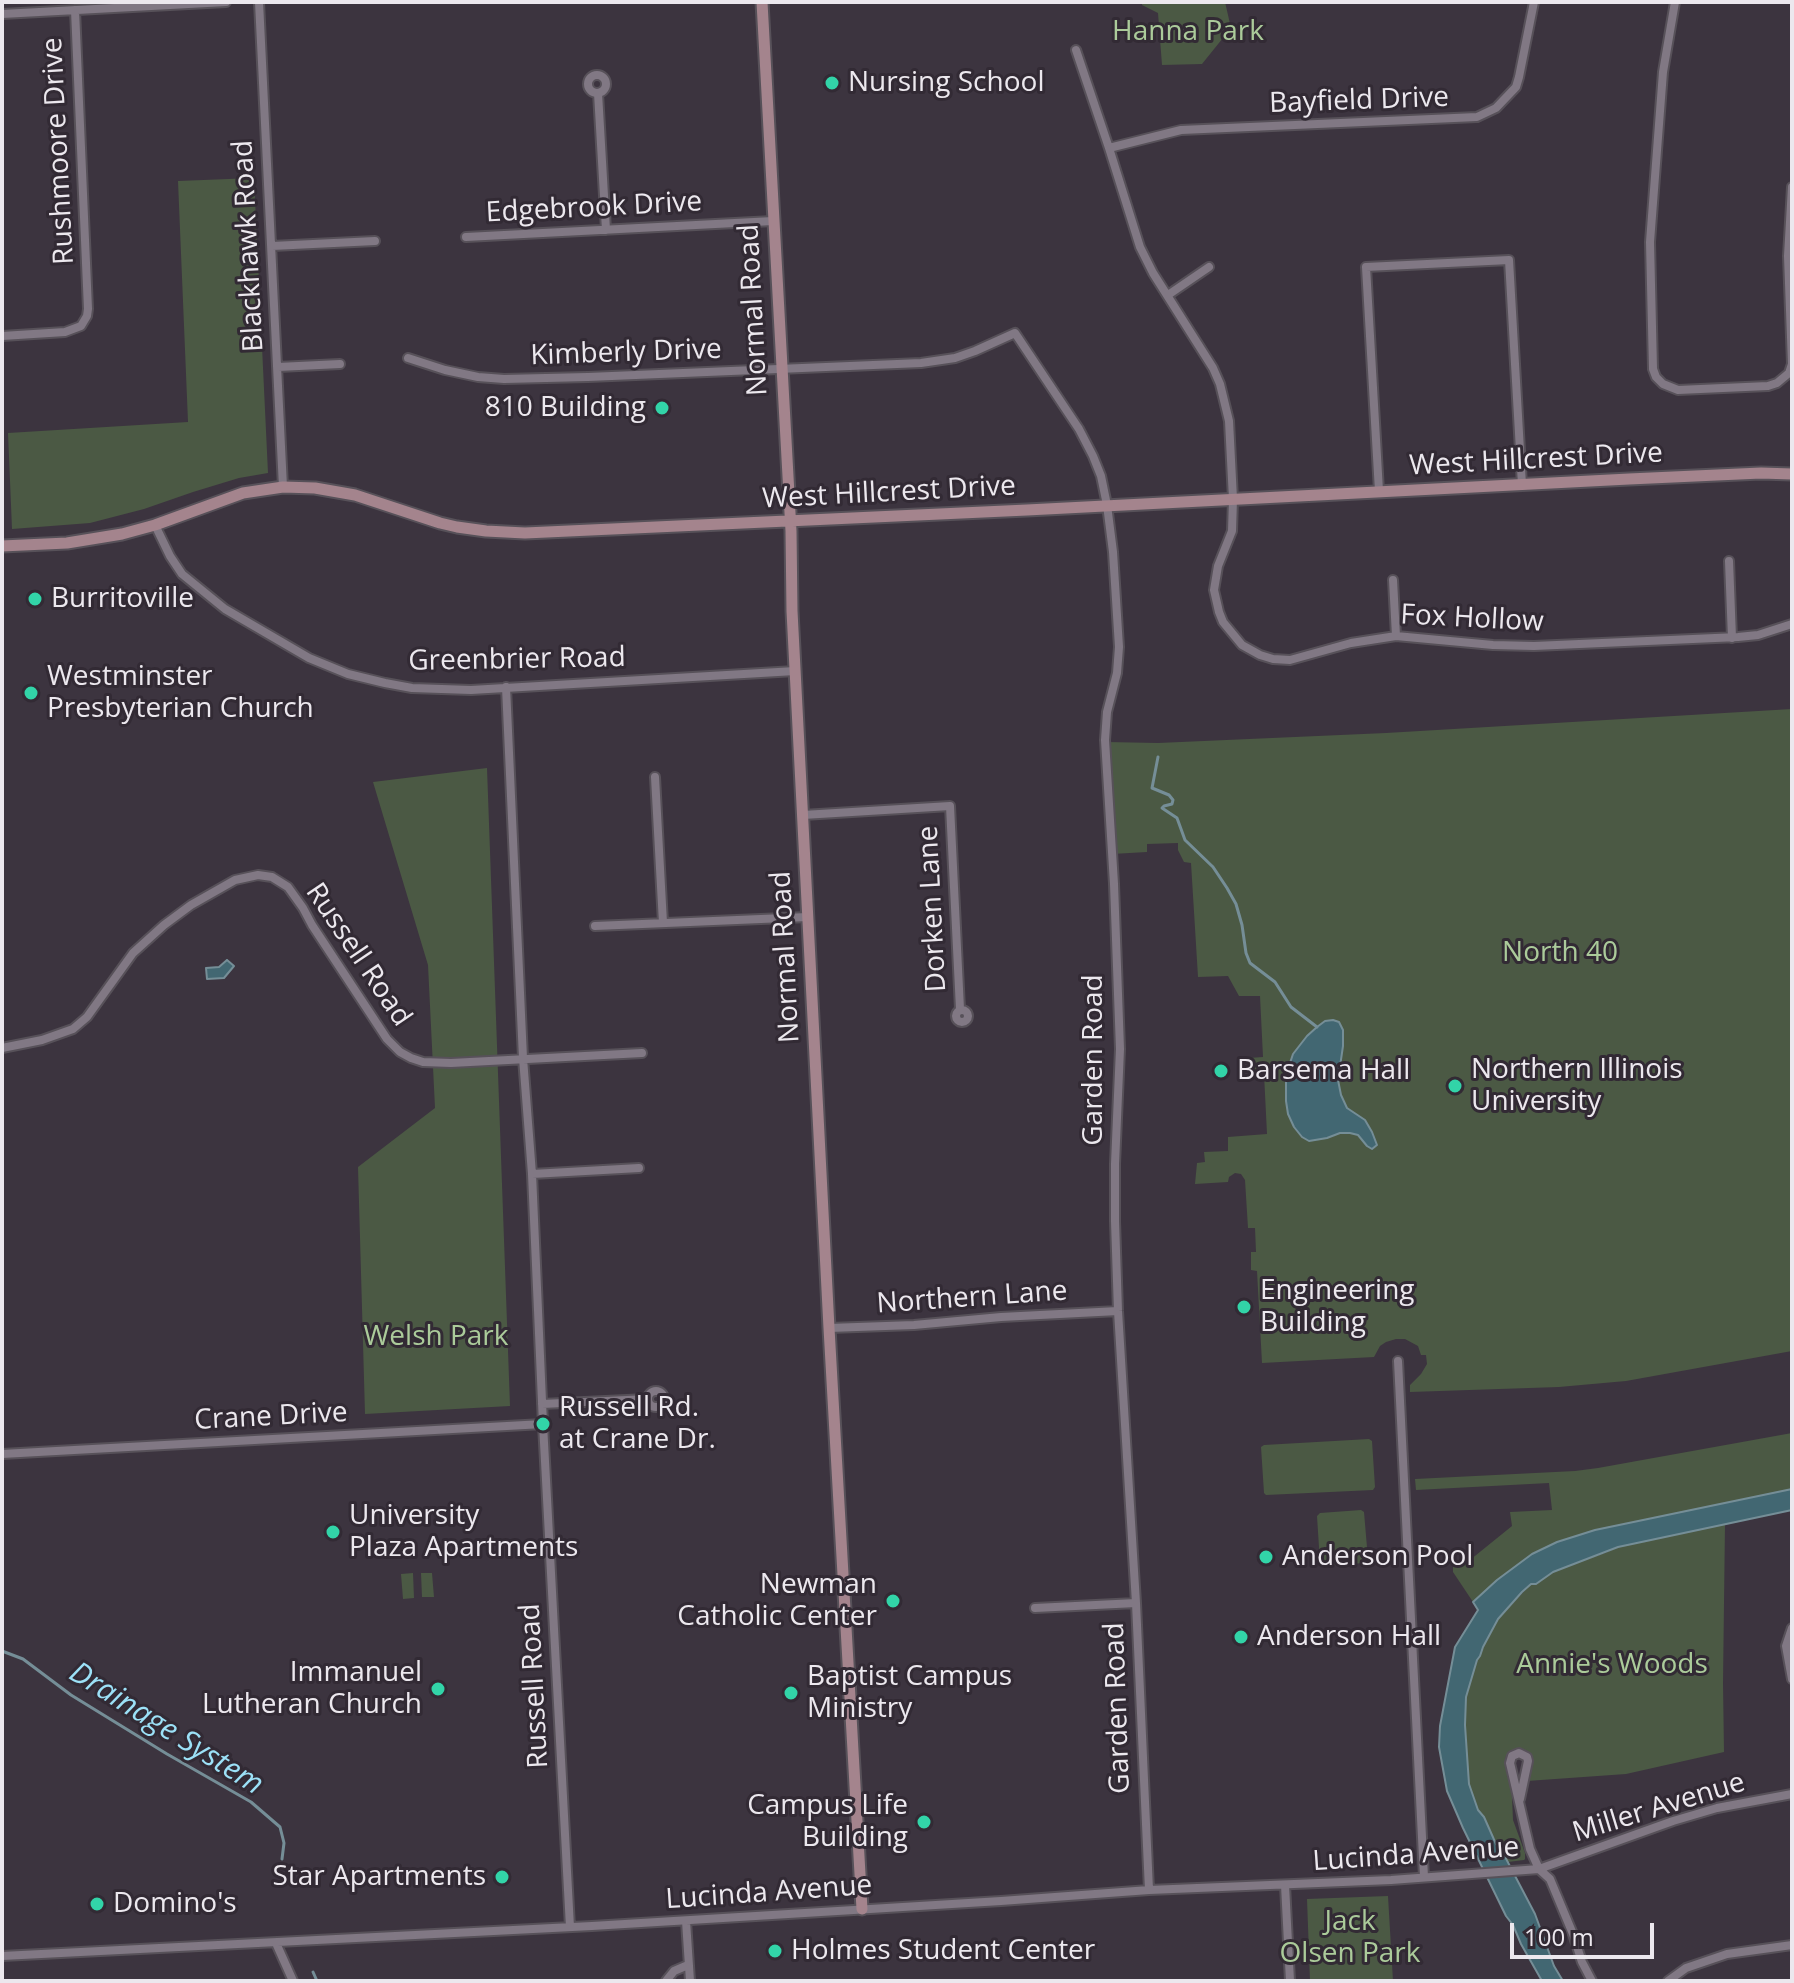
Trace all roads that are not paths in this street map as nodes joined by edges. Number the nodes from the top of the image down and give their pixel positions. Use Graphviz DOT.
graph roads {
  1 [pos="226,2"];
  2 [pos="259,2"];
  3 [pos="762,2"];
  4 [pos="1534,2"];
  5 [pos="1675,2"];
  6 [pos="75,10"];
  7 [pos="2,14"];
  8 [pos="1076,50"];
  9 [pos="598,93"];
  10 [pos="1109,148"];
  11 [pos="1792,187"];
  12 [pos="773,221"];
  13 [pos="606,230"];
  14 [pos="466,237"];
  15 [pos="375,241"];
  16 [pos="272,246"];
  17 [pos="1209,267"];
  18 [pos="1168,295"];
  19 [pos="2,336"];
  20 [pos="408,358"];
  21 [pos="944,360"];
  22 [pos="340,364"];
  23 [pos="278,367"];
  24 [pos="780,368"];
  25 [pos="1792,474"];
  26 [pos="1522,485"];
  27 [pos="283,487"];
  28 [pos="1379,491"];
  29 [pos="1233,499"];
  30 [pos="1107,505"];
  31 [pos="790,521"];
  32 [pos="155,525"];
  33 [pos="2,546"];
  34 [pos="1729,561"];
  35 [pos="1393,580"];
  36 [pos="1792,624"];
  37 [pos="1396,636"];
  38 [pos="1732,638"];
  39 [pos="795,671"];
  40 [pos="506,687"];
  41 [pos="655,777"];
  42 [pos="803,815"];
  43 [pos="808,917"];
  44 [pos="663,923"];
  45 [pos="595,926"];
  46 [pos="960,1009"];
  47 [pos="2,1048"];
  48 [pos="642,1053"];
  49 [pos="523,1058"];
  50 [pos="639,1168"];
  51 [pos="532,1174"];
  52 [pos="1118,1311"];
  53 [pos="829,1328"];
  54 [pos="1398,1361"];
  55 [pos="648,1399"];
  56 [pos="542,1404"];
  57 [pos="543,1424"];
  58 [pos="2,1454"];
  59 [pos="1136,1603"];
  60 [pos="1035,1608"];
  61 [pos="1792,1628"];
  62 [pos="1792,1679"];
  63 [pos="1792,1794"];
  64 [pos="1520,1799"];
  65 [pos="1539,1869"];
  66 [pos="1424,1877"];
  67 [pos="1285,1885"];
  68 [pos="1149,1890"];
  69 [pos="862,1909"];
  70 [pos="686,1921"];
  71 [pos="570,1927"];
  72 [pos="276,1943"];
  73 [pos="1792,1945"];
  74 [pos="2,1956"];
  75 [pos="688,1965"];
  76 [pos="293,1981"];
  77 [pos="666,1981"];
  78 [pos="690,1981"];
  79 [pos="1290,1981"];
  80 [pos="1592,1981"];
  81 [pos="1668,1981"];
  1 -- 6 [label="street"];
  2 -- 16 [label="street, Blackhawk Road"];
  3 -- 12 [label="street, Normal Road"];
  4 -- 10 [label="street, Bayfield Drive"];
  5 -- 11 [label="street"];
  6 -- 7 [label="street"];
  6 -- 19 [label="street, Rushmoore Drive"];
  8 -- 10 [label="street, Fox Hollow"];
  9 -- 13 [label="street"];
  10 -- 18 [label="street, Fox Hollow"];
  12 -- 13 [label="street, Edgebrook Drive"];
  12 -- 24 [label="street, Normal Road"];
  13 -- 14 [label="street, Edgebrook Drive"];
  15 -- 16 [label="street"];
  16 -- 23 [label="street, Blackhawk Road"];
  17 -- 18 [label="street"];
  18 -- 29 [label="street, Fox Hollow"];
  20 -- 24 [label="street, Kimberly Drive"];
  21 -- 24 [label="street, Kimberly Drive"];
  21 -- 30 [label="street, Garden Road"];
  22 -- 23 [label="street"];
  23 -- 27 [label="street, Blackhawk Road"];
  24 -- 31 [label="street, Normal Road"];
  25 -- 26 [label="street, West Hillcrest Drive"];
  26 -- 28 [label="street, West Hillcrest Drive"];
  26 -- 28 [label="street"];
  27 -- 31 [label="street, West Hillcrest Drive"];
  27 -- 32 [label="street, West Hillcrest Drive"];
  28 -- 29 [label="street, West Hillcrest Drive"];
  29 -- 30 [label="street, West Hillcrest Drive"];
  29 -- 37 [label="street, Fox Hollow"];
  30 -- 31 [label="street, West Hillcrest Drive"];
  30 -- 52 [label="street, Garden Road"];
  31 -- 39 [label="street, Normal Road"];
  32 -- 33 [label="street, West Hillcrest Drive"];
  32 -- 40 [label="street, Greenbrier Road"];
  34 -- 38 [label="street"];
  35 -- 37 [label="street"];
  36 -- 38 [label="street, Fox Hollow"];
  37 -- 38 [label="street, Fox Hollow"];
  39 -- 40 [label="street, Greenbrier Road"];
  39 -- 42 [label="street, Normal Road"];
  40 -- 49 [label="street, Russell Road"];
  41 -- 44 [label="street"];
  42 -- 43 [label="street, Normal Road"];
  42 -- 46 [label="street, Dorken Lane"];
  43 -- 44 [label="street"];
  43 -- 53 [label="street, Normal Road"];
  44 -- 45 [label="street"];
  47 -- 49 [label="street, Russell Road"];
  48 -- 49 [label="street"];
  49 -- 51 [label="street, Russell Road"];
  50 -- 51 [label="street"];
  51 -- 56 [label="street, Russell Road"];
  52 -- 53 [label="street, Northern Lane"];
  52 -- 59 [label="street, Garden Road"];
  53 -- 69 [label="street, Normal Road"];
  54 -- 66 [label="street"];
  55 -- 56 [label="street"];
  56 -- 57 [label="street, Russell Road"];
  57 -- 58 [label="street, Crane Drive"];
  57 -- 71 [label="street, Russell Road"];
  59 -- 60 [label="street"];
  59 -- 68 [label="street, Garden Road"];
  61 -- 62 [label="street"];
  63 -- 65 [label="street, Miller Avenue"];
  64 -- 64 [label="street"];
  64 -- 65 [label="street"];
  65 -- 66 [label="street, Lucinda Avenue"];
  65 -- 80 [label="street"];
  66 -- 67 [label="street, Lucinda Avenue"];
  67 -- 68 [label="street, Lucinda Avenue"];
  67 -- 79 [label="street"];
  68 -- 69 [label="street, Lucinda Avenue"];
  69 -- 70 [label="street, Lucinda Avenue"];
  70 -- 71 [label="street, Lucinda Avenue"];
  70 -- 75 [label="street"];
  71 -- 72 [label="street, Lucinda Avenue"];
  72 -- 74 [label="street, Lucinda Avenue"];
  72 -- 76 [label="street"];
  73 -- 81 [label="street"];
  75 -- 77 [label="street"];
  75 -- 78 [label="street"];
}
